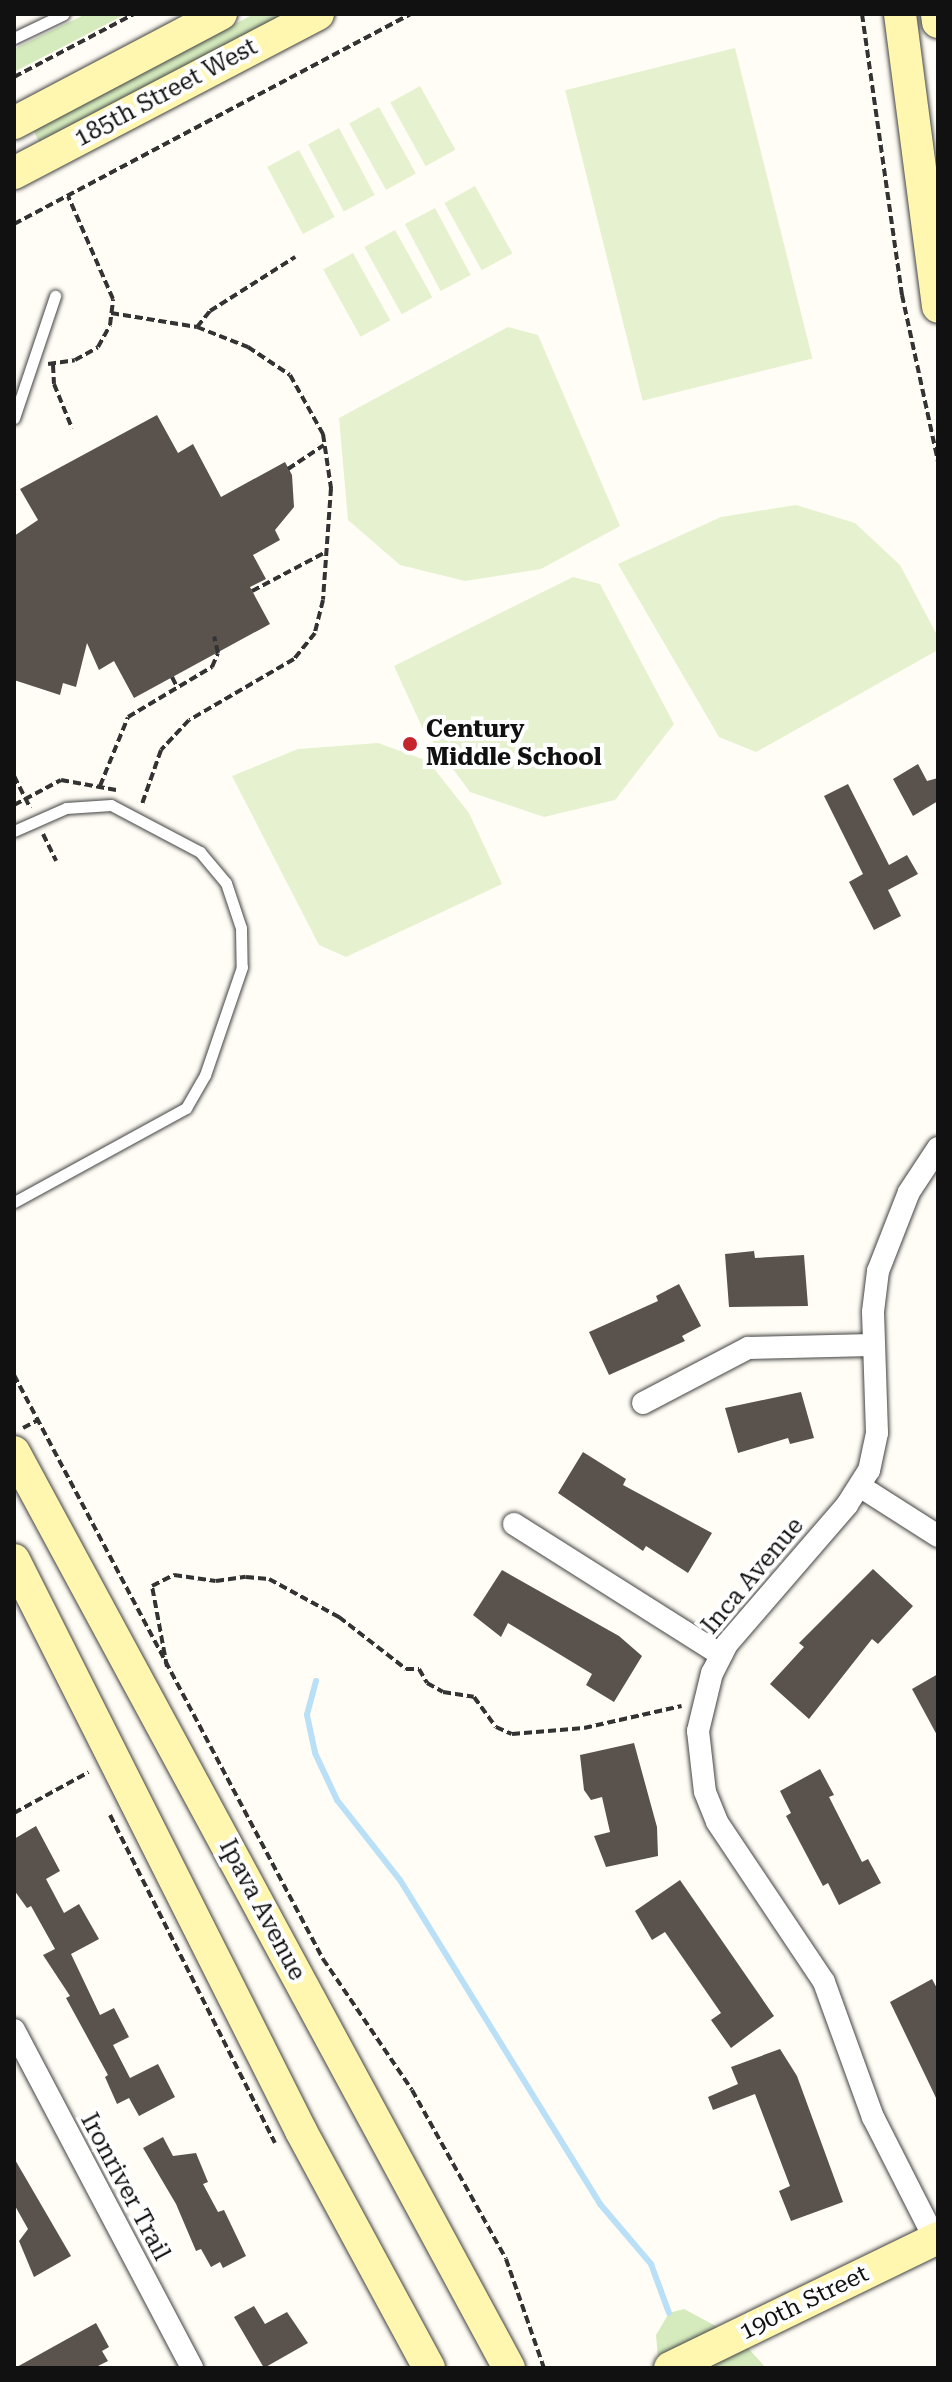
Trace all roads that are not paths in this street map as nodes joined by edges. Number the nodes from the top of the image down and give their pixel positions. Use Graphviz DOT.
graph roads {
  1 [pos="64,14"];
  2 [pos="221,14"];
  3 [pos="318,14"];
  4 [pos="900,14"];
  5 [pos="937,14"];
  6 [pos="938,22"];
  7 [pos="14,38"];
  8 [pos="14,123"];
  9 [pos="14,173"];
  10 [pos="55,296"];
  11 [pos="938,307"];
  12 [pos="14,418"];
  13 [pos="14,831"];
  14 [pos="938,1148"];
  15 [pos="14,1202"];
  16 [pos="872,1345"];
  17 [pos="643,1403"];
  18 [pos="14,1452"];
  19 [pos="861,1487"];
  20 [pos="514,1524"];
  21 [pos="938,1536"];
  22 [pos="14,1560"];
  23 [pos="721,1655"];
  24 [pos="14,2030"];
  25 [pos="937,2241"];
  26 [pos="192,2368"];
  27 [pos="429,2368"];
  28 [pos="509,2368"];
  29 [pos="670,2368"];
  1 -- 7 [label="lane"];
  2 -- 8 [label="street, 185th Street West"];
  3 -- 9 [label="street, 185th Street West"];
  4 -- 11 [label="street"];
  5 -- 6 [label="street"];
  10 -- 12 [label="lane"];
  13 -- 15 [label="lane"];
  14 -- 16 [label="street, Inca Avenue"];
  16 -- 17 [label="street"];
  16 -- 19 [label="street, Inca Avenue"];
  18 -- 28 [label="street, Ipava Avenue"];
  19 -- 21 [label="street"];
  19 -- 23 [label="street, Inca Avenue"];
  20 -- 23 [label="street"];
  22 -- 27 [label="street"];
  23 -- 25 [label="street, Inca Avenue"];
  24 -- 26 [label="street, Ironriver Trail"];
  25 -- 29 [label="street, 190th Street"];
}
